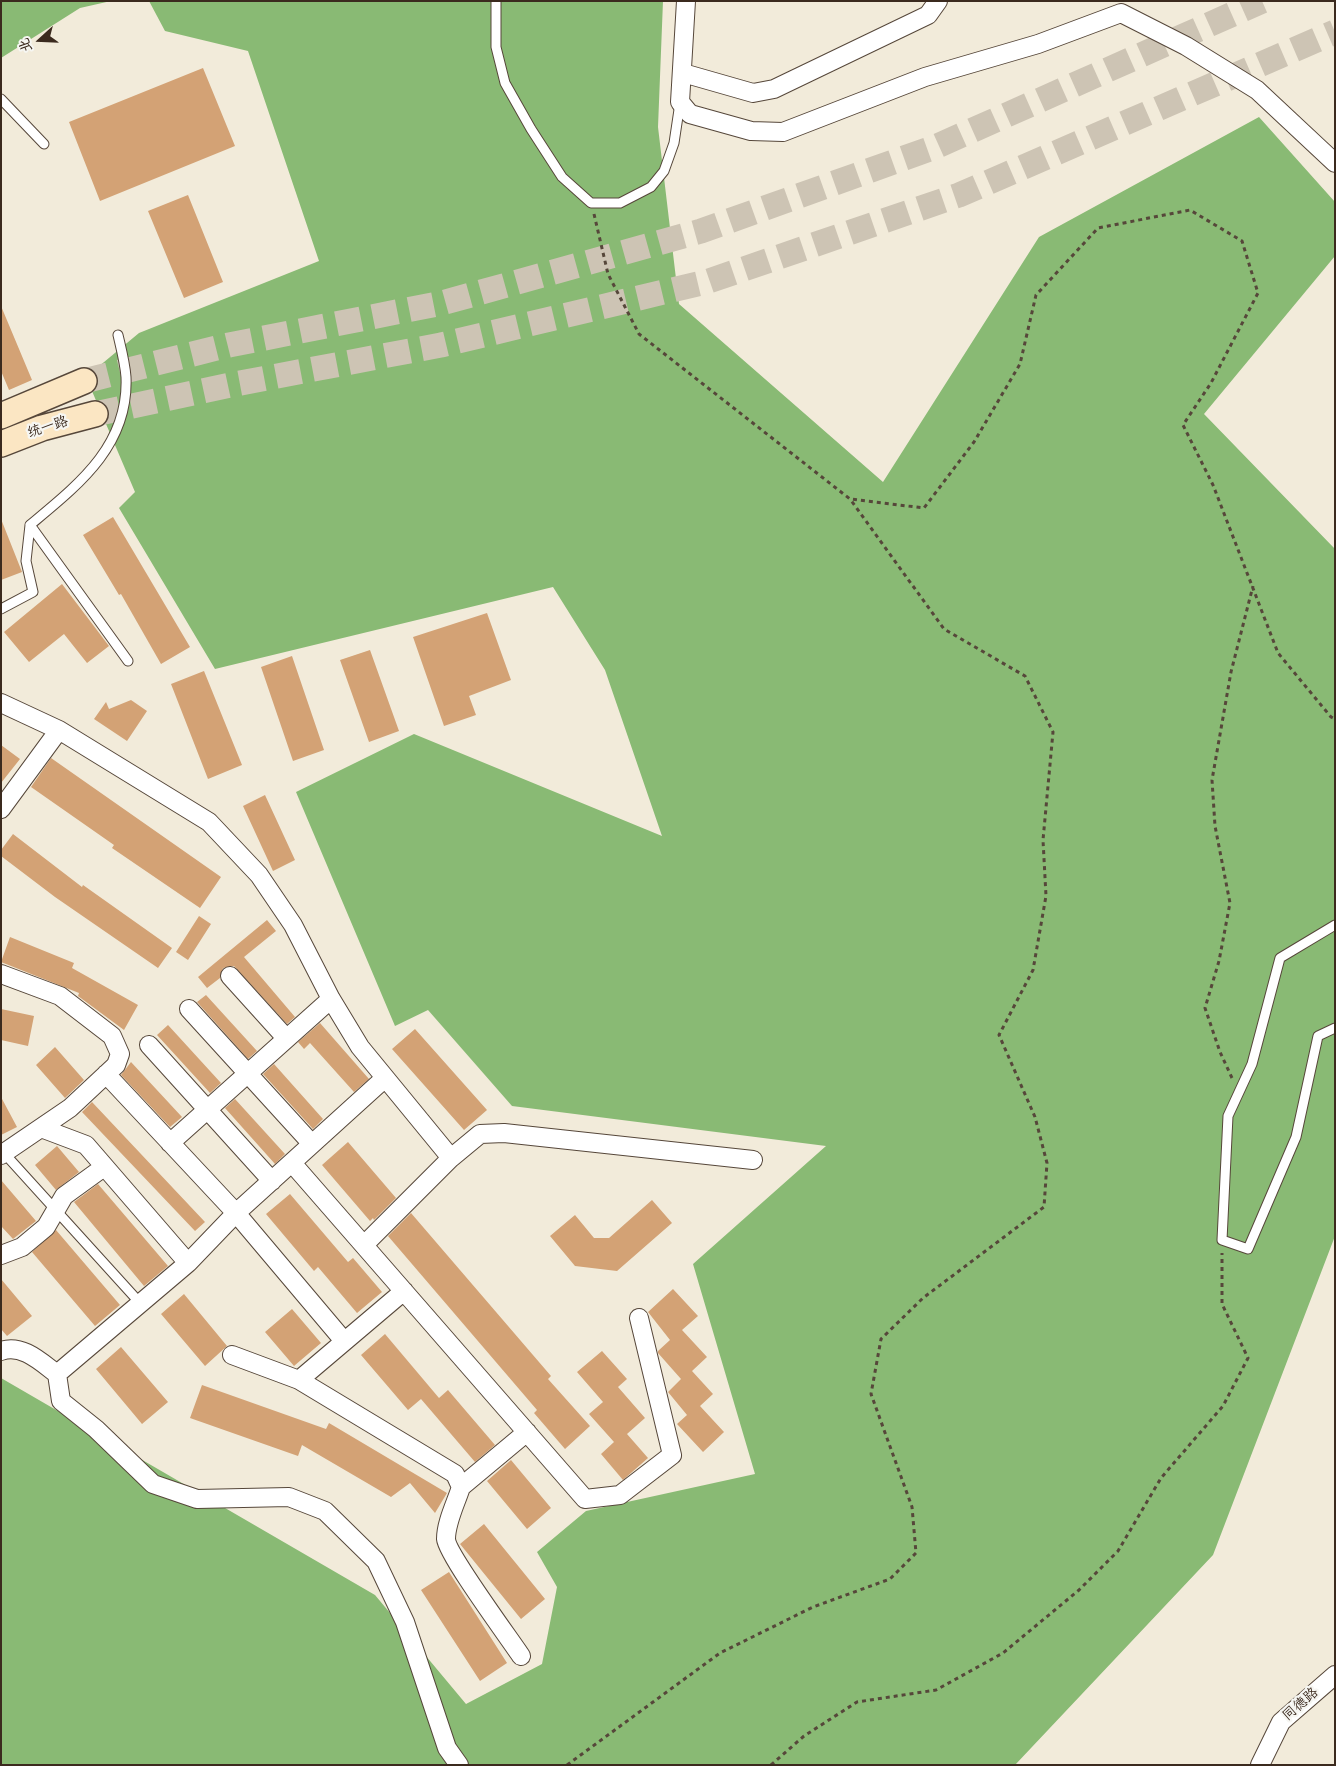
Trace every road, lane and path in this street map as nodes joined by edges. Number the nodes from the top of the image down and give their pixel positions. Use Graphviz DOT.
graph roads {
  1 [pos="496,1"];
  2 [pos="686,1"];
  3 [pos="938,1"];
  4 [pos="682,73"];
  5 [pos="1,99"];
  6 [pos="680,102"];
  7 [pos="44,144"];
  8 [pos="1335,163"];
  9 [pos="591,203"];
  10 [pos="118,335"];
  11 [pos="84,381"];
  12 [pos="95,414"];
  13 [pos="1,416"];
  14 [pos="1,444"];
  15 [pos="850,499"];
  16 [pos="30,525"];
  17 [pos="1253,586"];
  18 [pos="1,609"];
  19 [pos="128,661"];
  20 [pos="1,703"];
  21 [pos="1335,719"];
  22 [pos="59,730"];
  23 [pos="1,809"];
  24 [pos="1335,925"];
  25 [pos="1,974"];
  26 [pos="230,976"];
  27 [pos="330,999"];
  28 [pos="189,1009"];
  29 [pos="1335,1028"];
  30 [pos="286,1038"];
  31 [pos="148,1045"];
  32 [pos="247,1073"];
  33 [pos="106,1074"];
  34 [pos="385,1078"];
  35 [pos="1239,1092"];
  36 [pos="207,1110"];
  37 [pos="41,1128"];
  38 [pos="170,1143"];
  39 [pos="312,1144"];
  40 [pos="3,1154"];
  41 [pos="451,1158"];
  42 [pos="753,1160"];
  43 [pos="292,1163"];
  44 [pos="104,1167"];
  45 [pos="272,1181"];
  46 [pos="56,1210"];
  47 [pos="236,1213"];
  48 [pos="1222,1240"];
  49 [pos="364,1245"];
  50 [pos="1,1255"];
  51 [pos="188,1262"];
  52 [pos="404,1290"];
  53 [pos="140,1303"];
  54 [pos="639,1318"];
  55 [pos="344,1341"];
  56 [pos="1,1351"];
  57 [pos="232,1355"];
  58 [pos="57,1374"];
  59 [pos="299,1380"];
  60 [pos="527,1432"];
  61 [pos="461,1487"];
  62 [pos="521,1656"];
  63 [pos="1335,1675"];
  64 [pos="459,1765"];
  65 [pos="567,1765"];
  66 [pos="770,1765"];
  67 [pos="1260,1765"];
  1 -- 9 [label="lane"];
  2 -- 4 [label="street"];
  3 -- 4 [label="street"];
  4 -- 6 [label="street"];
  5 -- 7 [label="lane"];
  6 -- 8 [label="street"];
  6 -- 9 [label="lane"];
  9 -- 15 [label="path"];
  10 -- 16 [label="lane"];
  11 -- 13 [label="main road, 统一路"];
  12 -- 14 [label="main road, 统一路"];
  15 -- 17 [label="path"];
  15 -- 65 [label="path"];
  16 -- 18 [label="lane"];
  16 -- 19 [label="lane"];
  17 -- 21 [label="path"];
  17 -- 35 [label="path"];
  20 -- 22 [label="street"];
  22 -- 23 [label="street"];
  22 -- 27 [label="street"];
  24 -- 35 [label="lane"];
  25 -- 33 [label="street"];
  26 -- 30 [label="street"];
  27 -- 30 [label="street"];
  27 -- 34 [label="street"];
  28 -- 32 [label="street"];
  29 -- 48 [label="lane"];
  30 -- 32 [label="street"];
  31 -- 36 [label="street"];
  32 -- 36 [label="street"];
  32 -- 39 [label="street"];
  33 -- 37 [label="street"];
  33 -- 38 [label="street"];
  34 -- 39 [label="street"];
  34 -- 41 [label="street"];
  35 -- 48 [label="lane"];
  36 -- 38 [label="street"];
  36 -- 45 [label="street"];
  37 -- 40 [label="street"];
  37 -- 44 [label="street"];
  38 -- 47 [label="street"];
  39 -- 43 [label="street"];
  40 -- 46 [label="lane"];
  41 -- 42 [label="street"];
  41 -- 49 [label="street"];
  43 -- 45 [label="street"];
  43 -- 49 [label="street"];
  44 -- 46 [label="street"];
  44 -- 51 [label="street"];
  45 -- 47 [label="street"];
  46 -- 50 [label="street"];
  46 -- 53 [label="lane"];
  47 -- 51 [label="street"];
  47 -- 55 [label="street"];
  48 -- 66 [label="path"];
  49 -- 52 [label="street"];
  51 -- 53 [label="street"];
  52 -- 55 [label="street"];
  52 -- 60 [label="street"];
  53 -- 58 [label="street"];
  54 -- 60 [label="street"];
  55 -- 59 [label="street"];
  56 -- 58 [label="street"];
  57 -- 59 [label="street"];
  58 -- 64 [label="street"];
  59 -- 61 [label="street"];
  60 -- 61 [label="street"];
  61 -- 62 [label="street"];
  63 -- 67 [label="street, 同德路"];
}
